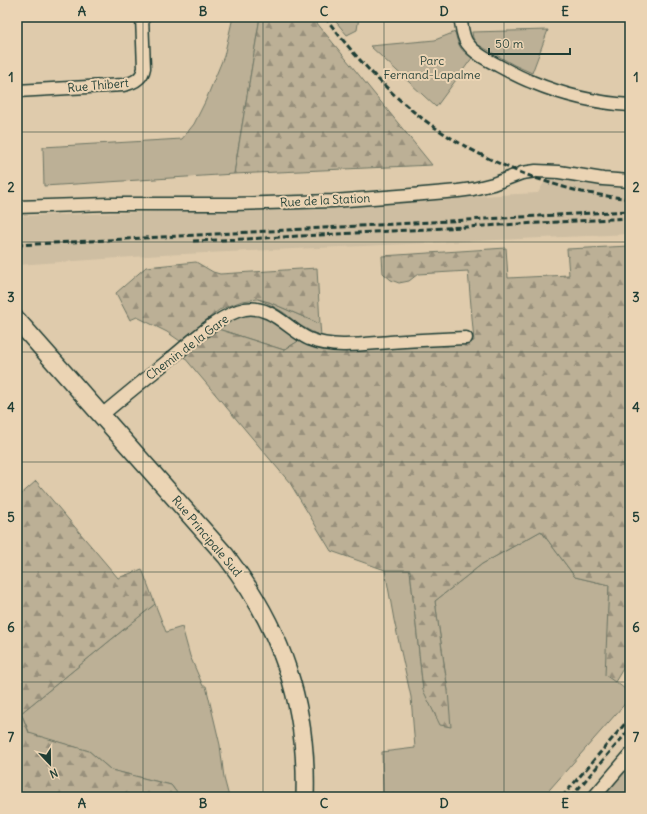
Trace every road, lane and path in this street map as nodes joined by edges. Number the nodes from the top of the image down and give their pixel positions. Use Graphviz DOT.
graph roads {
  1 [pos="142,17"];
  2 [pos="460,17"];
  3 [pos="17,91"];
  4 [pos="630,105"];
  5 [pos="630,181"];
  6 [pos="17,207"];
  7 [pos="17,320"];
  8 [pos="466,338"];
  9 [pos="102,415"];
  10 [pos="630,755"];
  11 [pos="305,797"];
  12 [pos="594,797"];
  1 -- 3 [label="street, Rue Thibert"];
  2 -- 4 [label="street"];
  5 -- 6 [label="street, Rue de la Station"];
  7 -- 9 [label="street, Rue Principale Sud"];
  8 -- 9 [label="street, Chemin de la Gare"];
  9 -- 11 [label="street, Rue Principale Sud"];
  10 -- 12 [label="street"];
}
